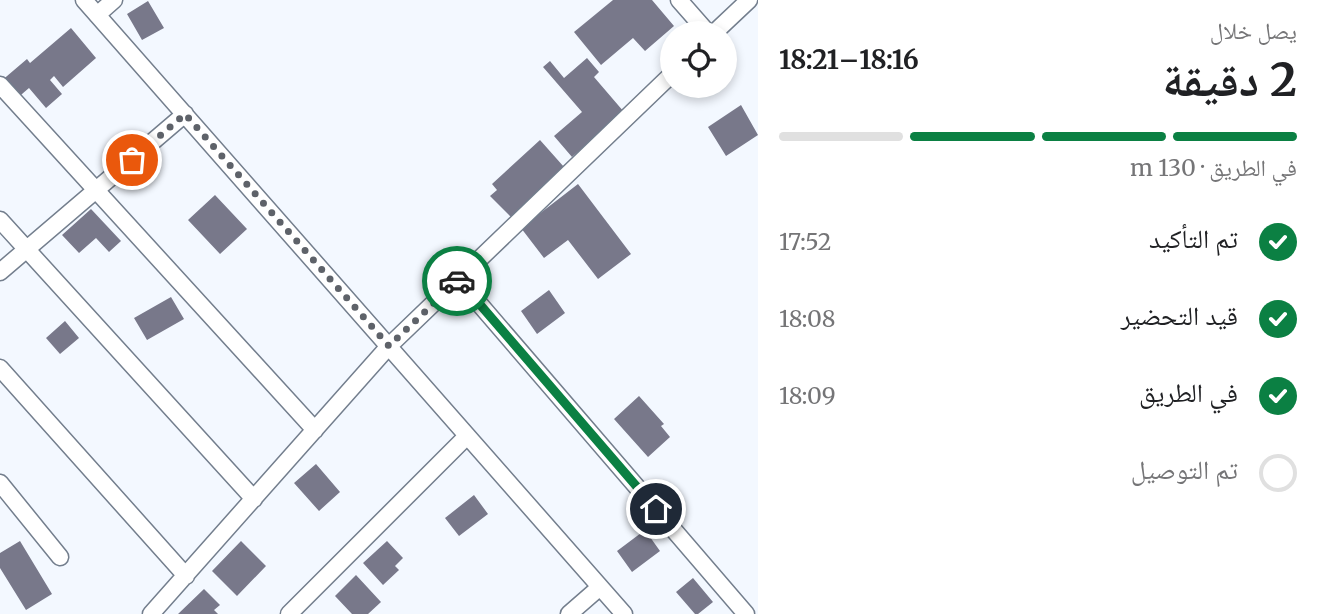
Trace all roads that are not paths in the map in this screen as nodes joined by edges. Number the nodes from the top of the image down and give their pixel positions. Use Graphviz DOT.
graph roads {
  1 [pos="84,0"];
  2 [pos="114,0"];
  3 [pos="679,0"];
  4 [pos="749,0"];
  5 [pos="97,15"];
  6 [pos="697,21"];
  7 [pos="727,21"];
  8 [pos="660,85"];
  9 [pos="0,86"];
  10 [pos="185,114"];
  11 [pos="96,191"];
  12 [pos="0,220"];
  13 [pos="26,248"];
  14 [pos="0,272"];
  15 [pos="458,279"];
  16 [pos="389,346"];
  17 [pos="0,368"];
  18 [pos="315,429"];
  19 [pos="467,436"];
  20 [pos="0,483"];
  21 [pos="254,499"];
  22 [pos="60,557"];
  23 [pos="186,576"];
  24 [pos="600,587"];
  25 [pos="151,614"];
  26 [pos="289,614"];
  27 [pos="569,614"];
  28 [pos="624,614"];
  29 [pos="747,614"];
  1 -- 5 [label="street"];
  2 -- 5 [label="street"];
  3 -- 6 [label="street"];
  4 -- 7 [label="street"];
  5 -- 10 [label="street"];
  8 -- 15 [label="street"];
  9 -- 11 [label="street"];
  10 -- 11 [label="street"];
  10 -- 16 [label="street"];
  11 -- 13 [label="street"];
  11 -- 18 [label="street"];
  12 -- 13 [label="street"];
  13 -- 14 [label="street"];
  13 -- 21 [label="street"];
  15 -- 16 [label="street"];
  15 -- 29 [label="street"];
  16 -- 18 [label="street"];
  16 -- 19 [label="street"];
  17 -- 23 [label="street"];
  18 -- 21 [label="street"];
  19 -- 24 [label="street"];
  19 -- 26 [label="street"];
  20 -- 22 [label="street"];
  21 -- 23 [label="street"];
  23 -- 25 [label="street"];
  24 -- 27 [label="street"];
  24 -- 28 [label="street"];
}
